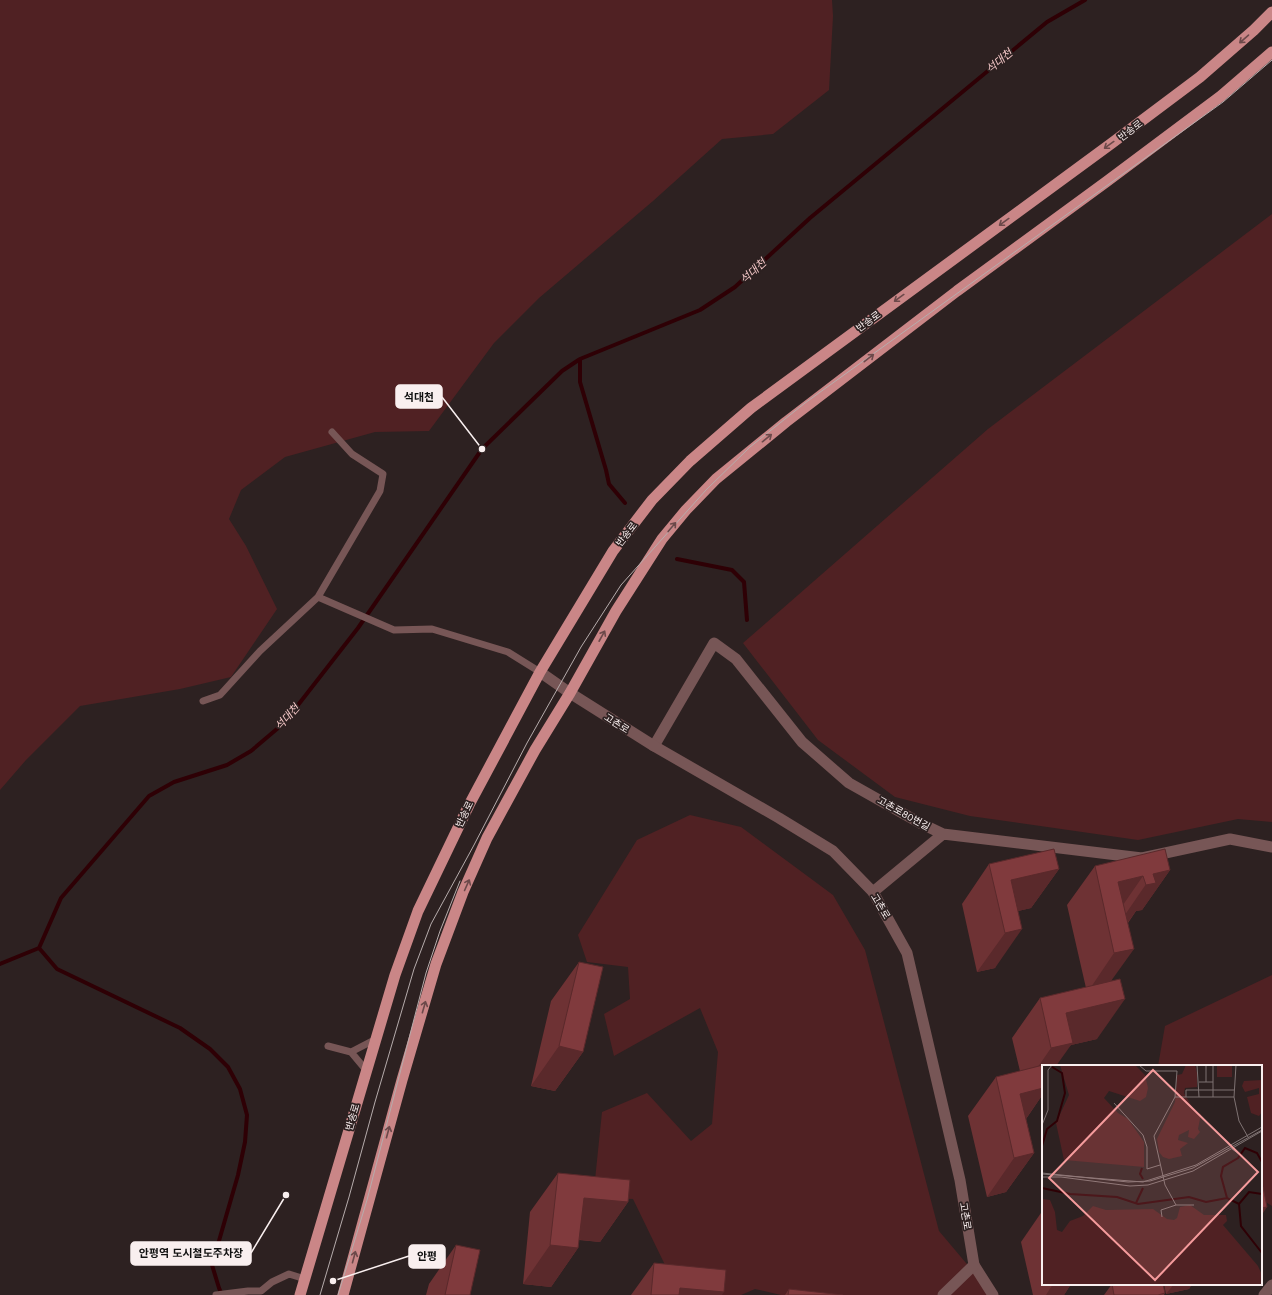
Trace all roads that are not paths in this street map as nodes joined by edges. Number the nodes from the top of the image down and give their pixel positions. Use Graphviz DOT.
graph roads {
  1 [pos="1272,12"];
  2 [pos="1272,52"];
  3 [pos="332,432"];
  4 [pos="318,597"];
  5 [pos="540,672"];
  6 [pos="570,693"];
  7 [pos="203,701"];
  8 [pos="654,746"];
  9 [pos="943,834"];
  10 [pos="1272,847"];
  11 [pos="874,892"];
  12 [pos="376,1039"];
  13 [pos="328,1046"];
  14 [pos="351,1052"];
  15 [pos="366,1070"];
  16 [pos="974,1265"];
  17 [pos="305,1279"];
  18 [pos="1272,1285"];
  19 [pos="216,1295"];
  20 [pos="300,1295"];
  21 [pos="343,1295"];
  22 [pos="943,1295"];
  23 [pos="993,1295"];
  24 [pos="1264,1295"];
  1 -- 5 [label="main road, 반송로, one-way"];
  6 -- 2 [label="main road, one-way"];
  3 -- 4 [label="lane"];
  4 -- 5 [label="lane"];
  4 -- 7 [label="lane"];
  5 -- 6 [label="street, 고촌로"];
  5 -- 12 [label="main road, 반송로"];
  6 -- 8 [label="street, 고촌로"];
  21 -- 6 [label="main road, one-way"];
  8 -- 9 [label="street, 고촌로80번길"];
  8 -- 11 [label="street, 고촌로"];
  9 -- 10 [label="street, 고촌로80번길"];
  9 -- 11 [label="street"];
  11 -- 16 [label="street, 고촌로"];
  12 -- 14 [label="lane"];
  12 -- 15 [label="main road, 반송로"];
  13 -- 14 [label="lane"];
  14 -- 15 [label="lane"];
  15 -- 17 [label="main road, 반송로"];
  16 -- 22 [label="street"];
  16 -- 23 [label="street"];
  17 -- 19 [label="lane"];
  17 -- 20 [label="main road, 반송로"];
  18 -- 24 [label="street"];
}
